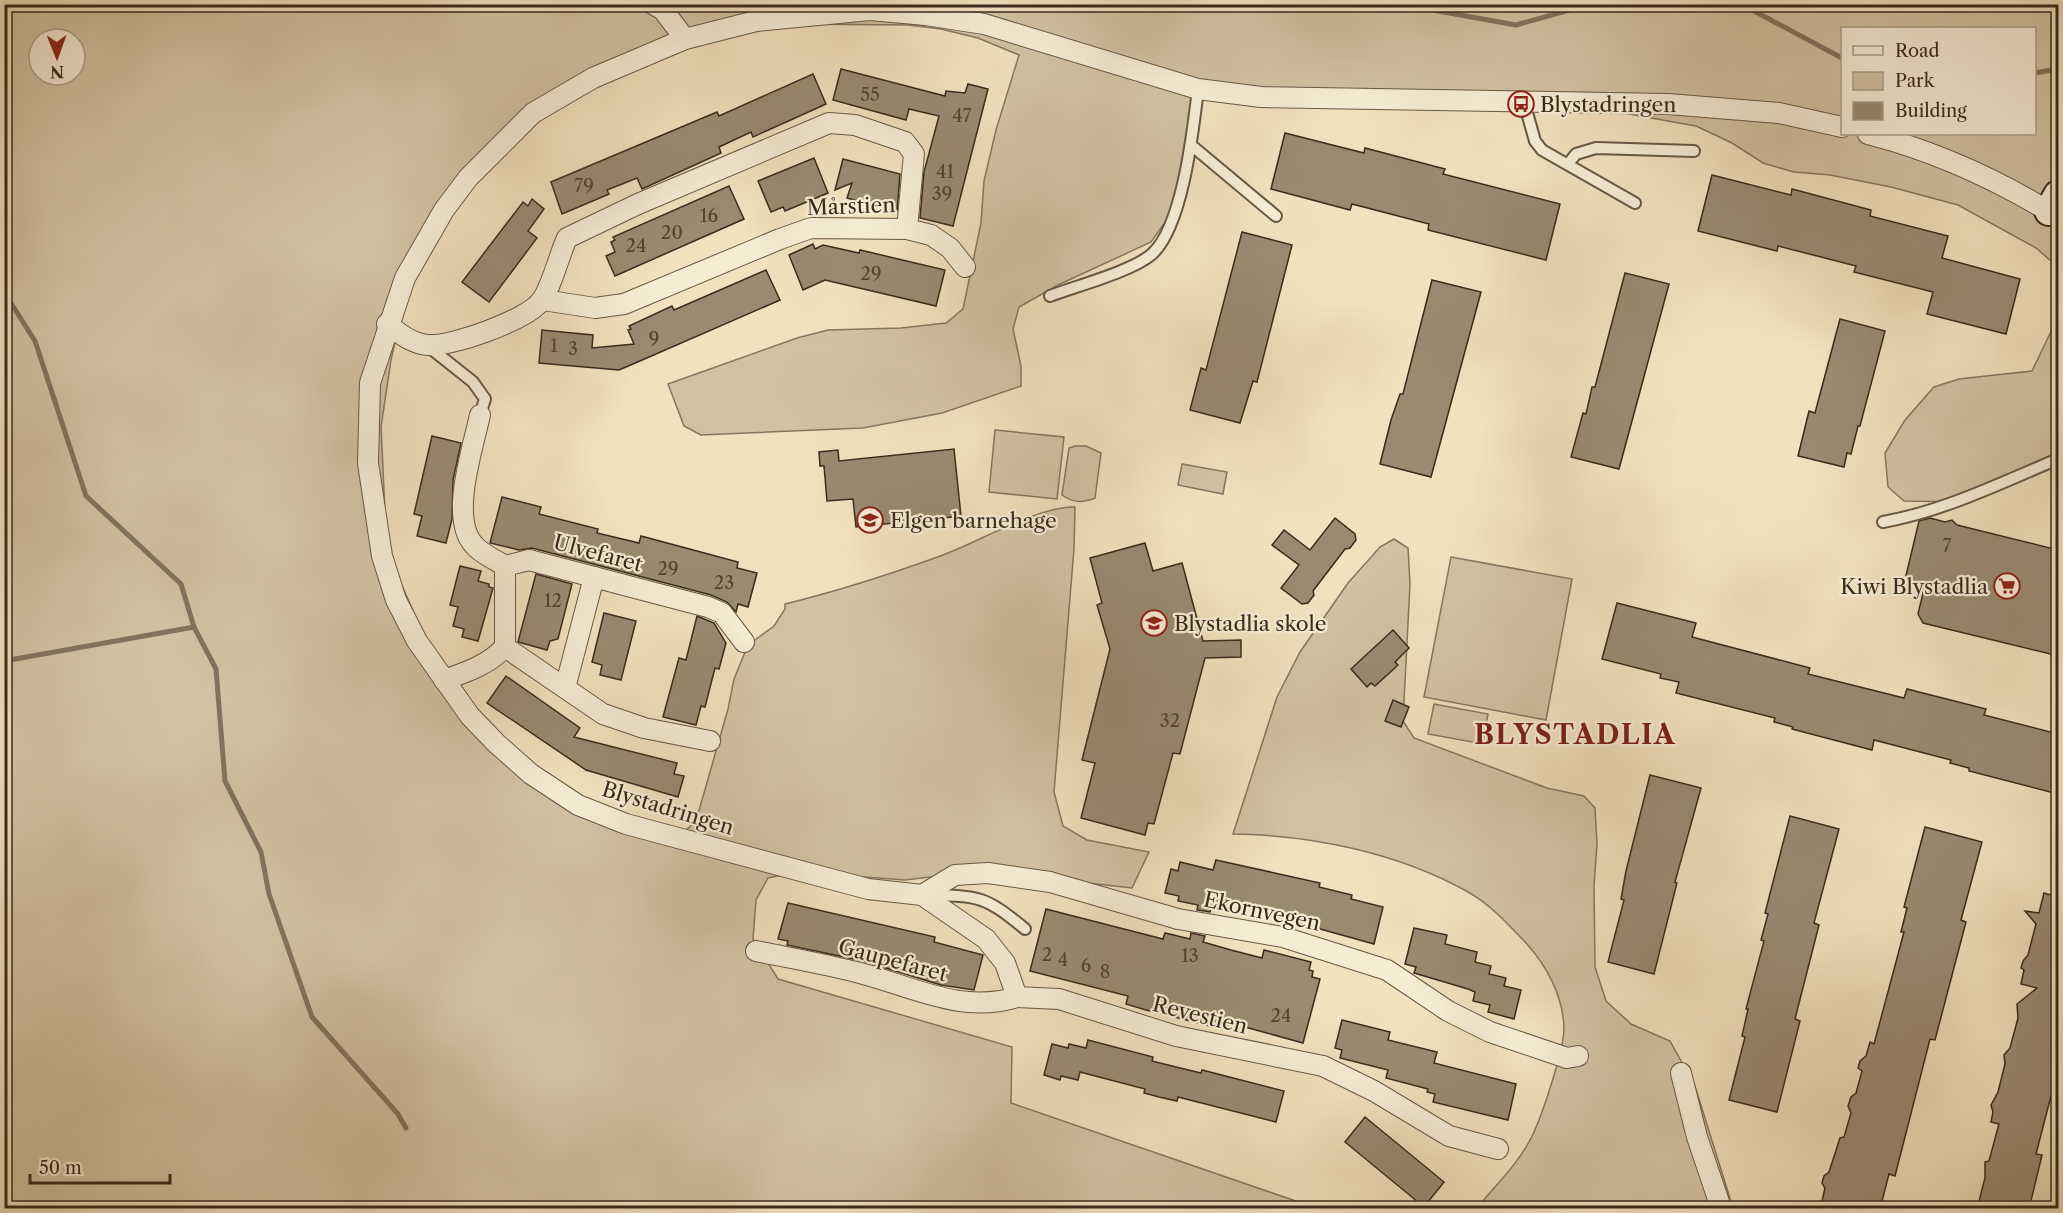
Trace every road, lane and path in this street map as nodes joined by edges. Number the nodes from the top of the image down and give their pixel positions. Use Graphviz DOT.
graph roads {
  1 [pos="653,4"];
  2 [pos="685,39"];
  3 [pos="1198,89"];
  4 [pos="1524,102"];
  5 [pos="1841,127"];
  6 [pos="1871,135"];
  7 [pos="1191,145"];
  8 [pos="1694,151"];
  9 [pos="1568,164"];
  10 [pos="1635,203"];
  11 [pos="2055,208"];
  12 [pos="1276,216"];
  13 [pos="907,228"];
  14 [pos="965,267"];
  15 [pos="1050,296"];
  16 [pos="543,300"];
  17 [pos="387,324"];
  18 [pos="427,345"];
  19 [pos="480,415"];
  20 [pos="2058,459"];
  21 [pos="1883,522"];
  22 [pos="505,566"];
  23 [pos="594,577"];
  24 [pos="744,642"];
  25 [pos="505,647"];
  26 [pos="444,680"];
  27 [pos="565,688"];
  28 [pos="710,741"];
  29 [pos="922,895"];
  30 [pos="1025,929"];
  31 [pos="756,951"];
  32 [pos="1017,997"];
  33 [pos="1578,1056"];
  34 [pos="1681,1073"];
  35 [pos="1498,1149"];
  36 [pos="1721,1209"];
  1 -- 2 [label="street"];
  2 -- 3 [label="street, Blystadringen"];
  2 -- 17 [label="street, Blystadringen"];
  3 -- 4 [label="street, Blystadringen"];
  3 -- 7 [label="lane"];
  4 -- 5 [label="street, Blystadringen"];
  4 -- 9 [label="lane"];
  6 -- 11 [label="street"];
  7 -- 12 [label="lane"];
  7 -- 15 [label="lane"];
  8 -- 9 [label="lane"];
  9 -- 10 [label="lane"];
  13 -- 14 [label="street"];
  13 -- 16 [label="street, Mårstien"];
  13 -- 16 [label="street, Mårstien"];
  16 -- 18 [label="street"];
  17 -- 18 [label="street"];
  17 -- 26 [label="street, Blystadringen"];
  18 -- 19 [label="lane"];
  19 -- 22 [label="street"];
  20 -- 21 [label="lane"];
  22 -- 23 [label="street, Ulvefaret"];
  22 -- 25 [label="street"];
  23 -- 24 [label="street, Ulvefaret"];
  23 -- 27 [label="street"];
  25 -- 26 [label="street"];
  25 -- 27 [label="street"];
  26 -- 29 [label="street, Blystadringen"];
  27 -- 28 [label="street"];
  29 -- 30 [label="lane"];
  29 -- 32 [label="street"];
  29 -- 33 [label="street, Ekornvegen"];
  31 -- 32 [label="street, Gaupefaret"];
  32 -- 35 [label="street, Revestien"];
  34 -- 36 [label="street"];
}
